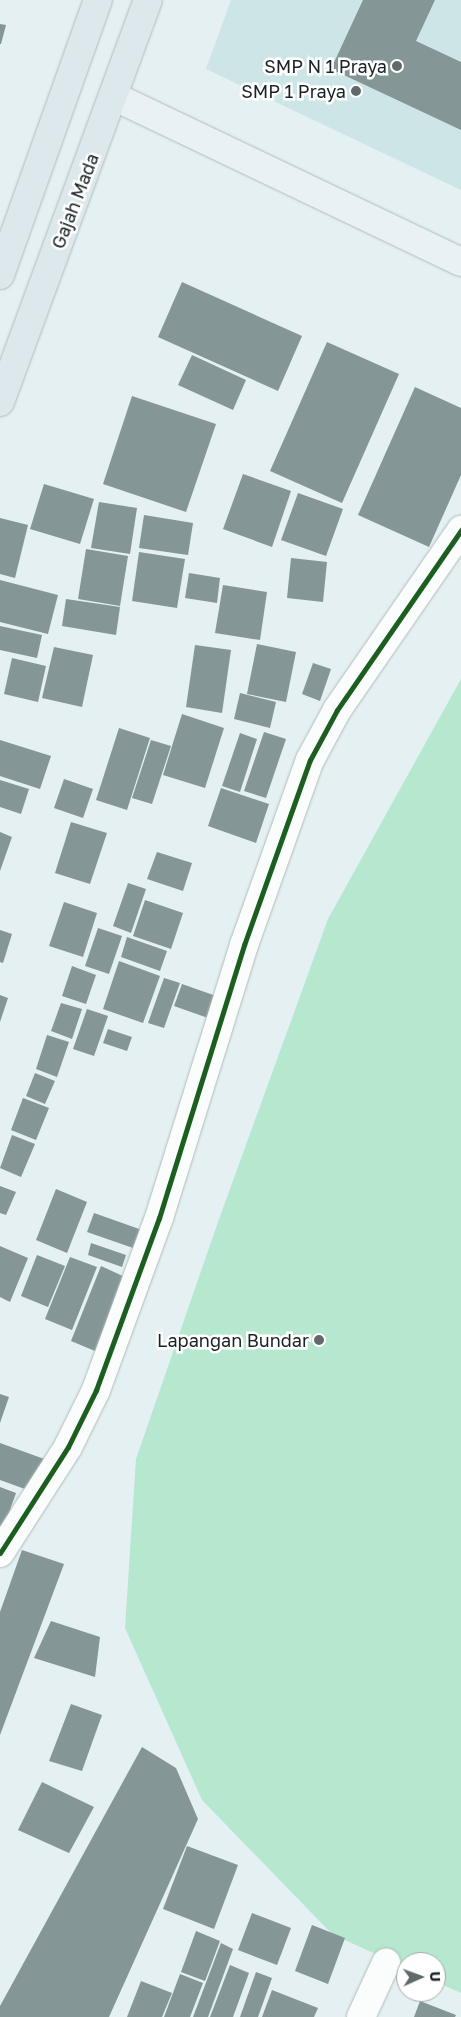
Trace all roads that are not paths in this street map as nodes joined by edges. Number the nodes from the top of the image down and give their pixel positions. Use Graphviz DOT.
graph roads {
  1 [pos="98,0"];
  2 [pos="148,0"];
  3 [pos="115,97"];
  4 [pos="461,262"];
  5 [pos="0,275"];
  6 [pos="0,402"];
  7 [pos="461,530"];
  8 [pos="0,1553"];
  9 [pos="386,1963"];
  10 [pos="361,2017"];
  1 -- 5 [label="highway"];
  2 -- 3 [label="highway, Gajah Mada"];
  3 -- 4 [label="main road"];
  3 -- 6 [label="highway, Gajah Mada"];
  7 -- 8 [label="street"];
  9 -- 10 [label="street"];
}
